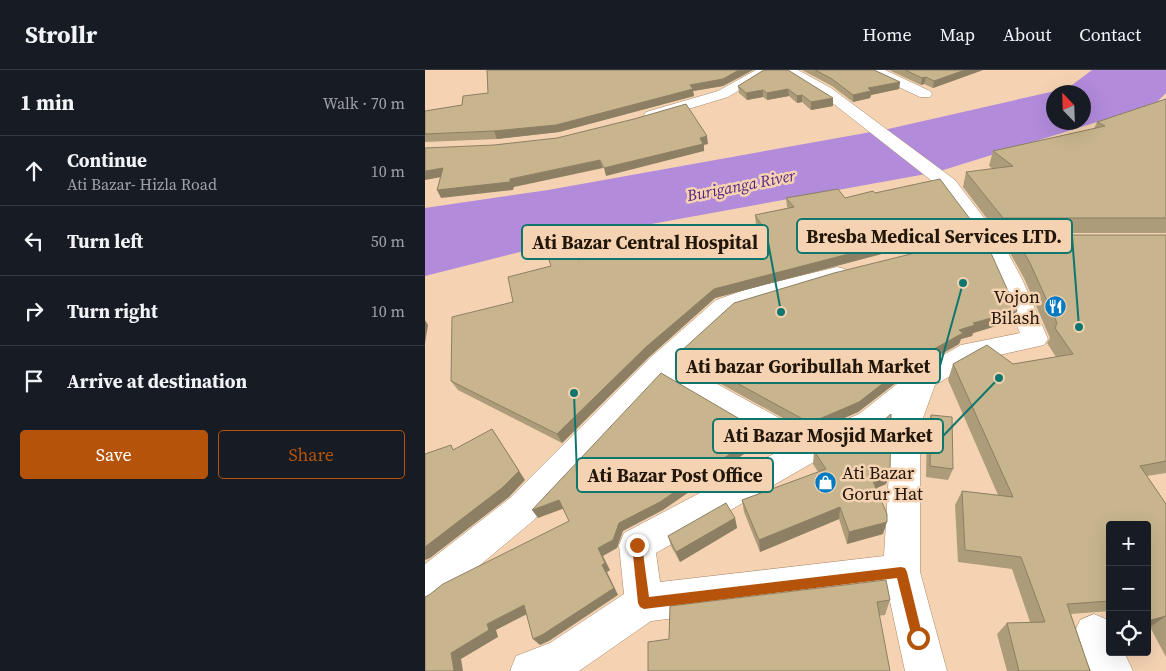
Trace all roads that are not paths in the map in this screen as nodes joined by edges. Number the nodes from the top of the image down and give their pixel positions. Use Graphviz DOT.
graph roads {
  1 [pos="766,70"];
  2 [pos="788,70"];
  3 [pos="875,70"];
  4 [pos="925,94"];
  5 [pos="637,119"];
  6 [pos="991,242"];
  7 [pos="1069,242"];
  8 [pos="927,251"];
  9 [pos="862,267"];
  10 [pos="660,365"];
  11 [pos="923,379"];
  12 [pos="808,450"];
  13 [pos="901,572"];
  14 [pos="425,587"];
  15 [pos="644,603"];
  16 [pos="1095,634"];
  17 [pos="531,671"];
  18 [pos="926,671"];
  19 [pos="1112,671"];
  1 -- 5 [label="street"];
  2 -- 6 [label="street"];
  3 -- 4 [label="street"];
  6 -- 7 [label="street"];
  6 -- 8 [label="street"];
  6 -- 11 [label="street"];
  9 -- 10 [label="street"];
  10 -- 12 [label="street"];
  10 -- 14 [label="street"];
  11 -- 12 [label="street"];
  11 -- 13 [label="street"];
  12 -- 15 [label="street"];
  13 -- 15 [label="street"];
  13 -- 18 [label="street"];
  15 -- 17 [label="street"];
  16 -- 19 [label="street"];
}
